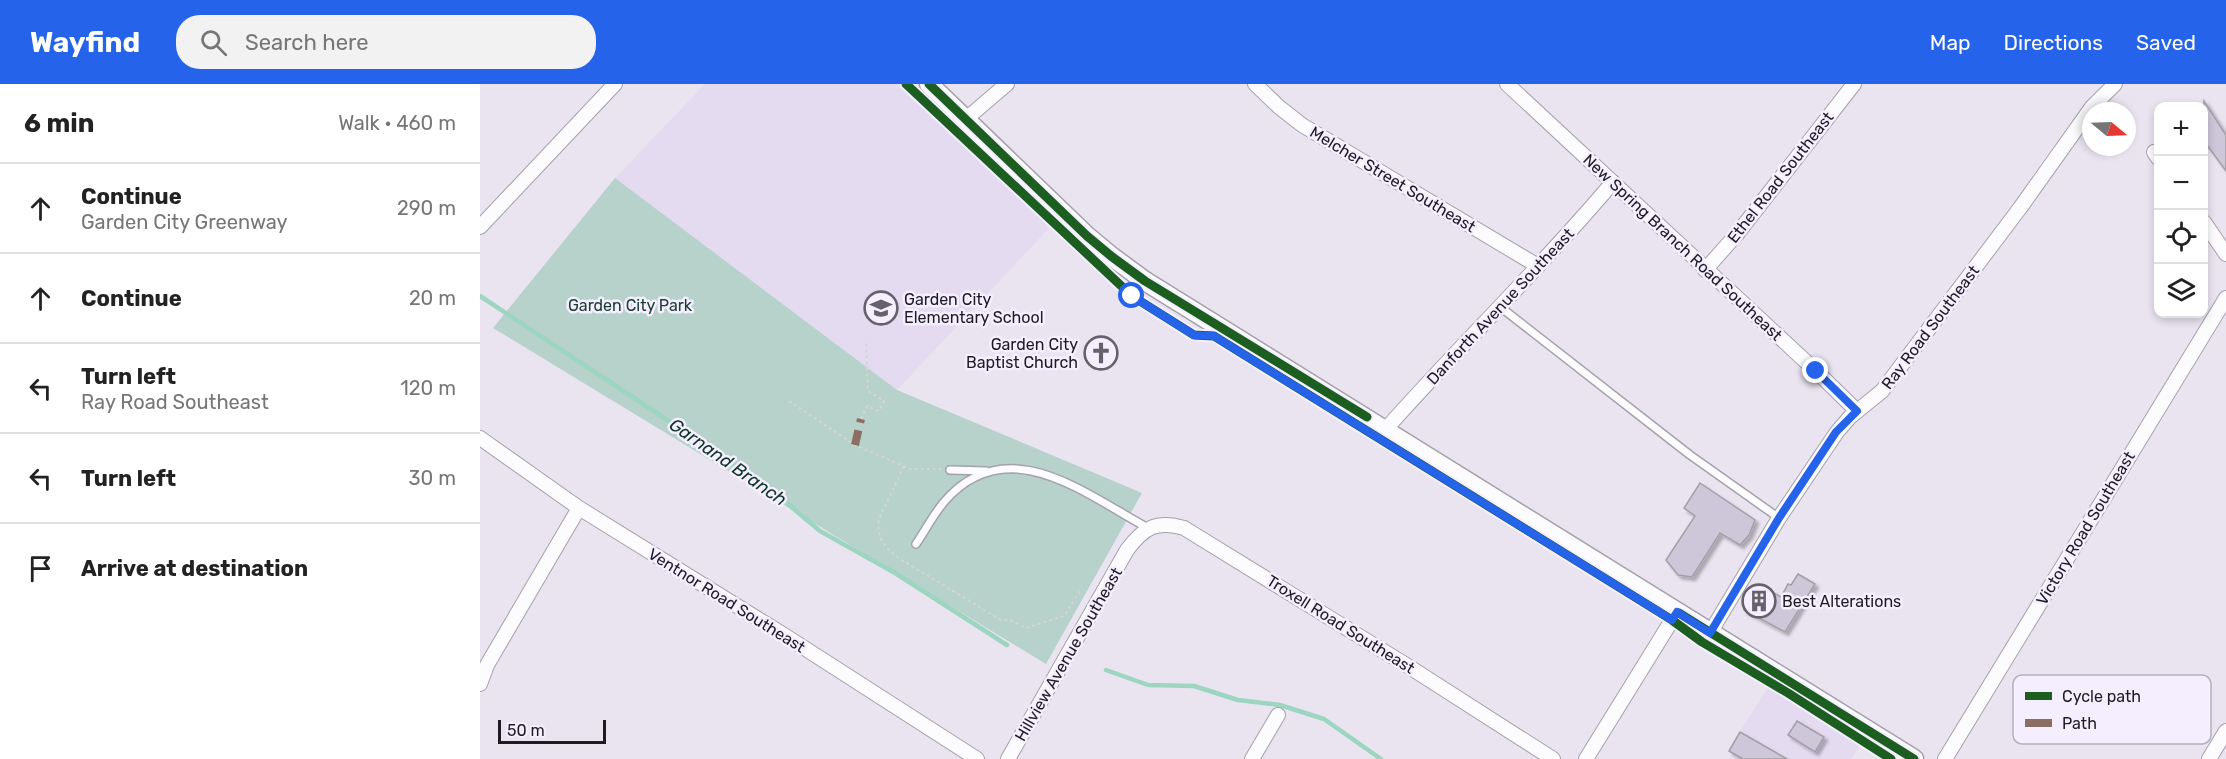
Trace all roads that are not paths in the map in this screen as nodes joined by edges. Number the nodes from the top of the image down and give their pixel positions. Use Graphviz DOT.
graph roads {
  1 [pos="615,84"];
  2 [pos="929,84"];
  3 [pos="1007,84"];
  4 [pos="1255,84"];
  5 [pos="1854,84"];
  6 [pos="2115,84"];
  7 [pos="1514,86"];
  8 [pos="966,119"];
  9 [pos="1613,182"];
  10 [pos="480,227"];
  11 [pos="2208,228"];
  12 [pos="2226,254"];
  13 [pos="1538,266"];
  14 [pos="1705,270"];
  15 [pos="2226,298"];
  16 [pos="1499,306"];
  17 [pos="1857,411"];
  18 [pos="1386,429"];
  19 [pos="480,438"];
  20 [pos="950,470"];
  21 [pos="986,471"];
  22 [pos="579,508"];
  23 [pos="1779,518"];
  24 [pos="1148,528"];
  25 [pos="916,544"];
  26 [pos="1677,612"];
  27 [pos="1710,633"];
  28 [pos="480,684"];
  29 [pos="1278,716"];
  30 [pos="2226,731"];
  31 [pos="977,759"];
  32 [pos="1008,759"];
  33 [pos="1252,759"];
  34 [pos="1553,759"];
  35 [pos="1586,759"];
  36 [pos="1914,759"];
  37 [pos="1945,759"];
  38 [pos="2209,759"];
  1 -- 10 [label="street"];
  2 -- 8 [label="street"];
  3 -- 8 [label="street"];
  4 -- 13 [label="street, Melcher Street Southeast"];
  5 -- 14 [label="street, Ethel Road Southeast"];
  6 -- 17 [label="street, Ray Road Southeast"];
  7 -- 9 [label="street, New Spring Branch Road Southeast"];
  8 -- 18 [label="street"];
  9 -- 13 [label="street, Danforth Avenue Southeast"];
  9 -- 14 [label="street, New Spring Branch Road Southeast"];
  11 -- 12 [label="street"];
  13 -- 16 [label="street, Danforth Avenue Southeast"];
  14 -- 17 [label="street, New Spring Branch Road Southeast"];
  15 -- 37 [label="street, Victory Road Southeast"];
  16 -- 18 [label="street, Danforth Avenue Southeast"];
  16 -- 23 [label="lane"];
  17 -- 23 [label="street, Ray Road Southeast"];
  18 -- 26 [label="street"];
  19 -- 22 [label="street, Ventnor Road Southeast"];
  20 -- 21 [label="lane"];
  21 -- 24 [label="lane"];
  21 -- 25 [label="lane"];
  22 -- 28 [label="street"];
  22 -- 31 [label="street, Ventnor Road Southeast"];
  23 -- 27 [label="street, Ray Road Southeast"];
  24 -- 32 [label="street, Hillview Avenue Southeast"];
  24 -- 34 [label="street, Troxell Road Southeast"];
  26 -- 27 [label="street"];
  26 -- 35 [label="street"];
  27 -- 36 [label="street"];
  29 -- 33 [label="street"];
  30 -- 38 [label="street"];
}
